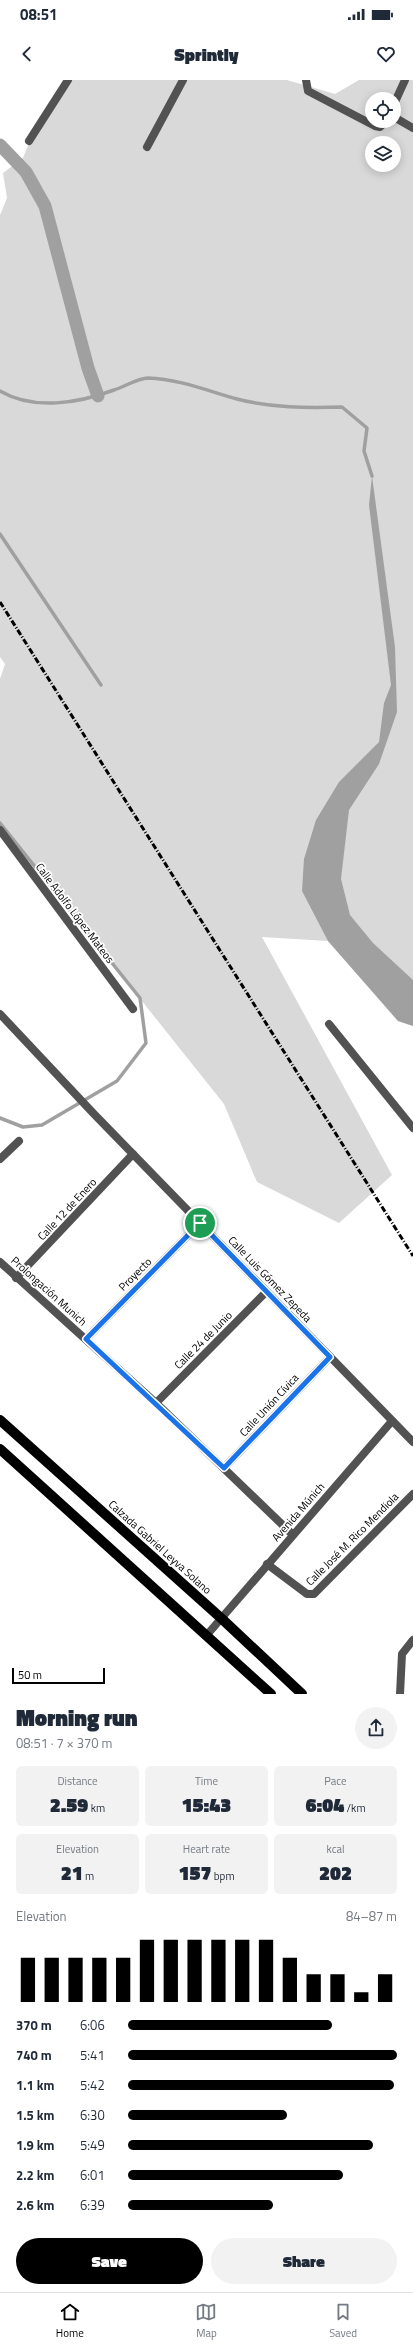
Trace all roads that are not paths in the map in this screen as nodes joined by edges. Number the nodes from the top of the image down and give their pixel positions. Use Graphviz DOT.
graph roads {
  1 [pos="68,80"];
  2 [pos="183,80"];
  3 [pos="306,80"];
  4 [pos="405,80"];
  5 [pos="400,92"];
  6 [pos="365,120"];
  7 [pos="401,121"];
  8 [pos="413,128"];
  9 [pos="29,141"];
  10 [pos="148,147"];
  11 [pos="0,830"];
  12 [pos="133,1009"];
  13 [pos="0,1014"];
  14 [pos="329,1024"];
  15 [pos="413,1128"];
  16 [pos="20,1141"];
  17 [pos="133,1154"];
  18 [pos="0,1159"];
  19 [pos="200,1223"];
  20 [pos="0,1262"];
  21 [pos="16,1278"];
  22 [pos="266,1292"];
  23 [pos="86,1339"];
  24 [pos="330,1357"];
  25 [pos="156,1404"];
  26 [pos="0,1420"];
  27 [pos="392,1421"];
  28 [pos="413,1442"];
  29 [pos="0,1449"];
  30 [pos="224,1468"];
  31 [pos="413,1494"];
  32 [pos="292,1534"];
  33 [pos="267,1564"];
  34 [pos="221,1618"];
  35 [pos="206,1636"];
  36 [pos="413,1640"];
  37 [pos="271,1694"];
  38 [pos="302,1694"];
  39 [pos="400,1694"];
  1 -- 9 [label="street"];
  2 -- 10 [label="street"];
  3 -- 6 [label="street"];
  4 -- 5 [label="street"];
  7 -- 8 [label="street"];
  11 -- 12 [label="street, Calle Adolfo López Mateos"];
  13 -- 17 [label="street, Calle Luis Gómez Zepeda"];
  14 -- 15 [label="street"];
  16 -- 18 [label="street"];
  17 -- 19 [label="street, Calle Luis Gómez Zepeda"];
  17 -- 21 [label="street, Calle 12 de Enero"];
  19 -- 22 [label="street, Calle Luis Gómez Zepeda"];
  19 -- 23 [label="street, Proyecto"];
  20 -- 21 [label="street, Prolongación Munich"];
  21 -- 23 [label="street, Prolongación Munich"];
  22 -- 24 [label="street, Calle Luis Gómez Zepeda"];
  22 -- 25 [label="street, Calle 24 de Junio"];
  23 -- 25 [label="street, Prolongación Munich"];
  24 -- 27 [label="street, Calle Luis Gómez Zepeda"];
  24 -- 30 [label="street, Calle Unión Cívica"];
  25 -- 30 [label="street, Prolongación Munich"];
  26 -- 34 [label="main road, Calzada Gabriel Leyva Solano"];
  27 -- 28 [label="street, Calle Luis Gómez Zepeda"];
  27 -- 32 [label="street, Avenida Múnich"];
  29 -- 35 [label="main road"];
  30 -- 32 [label="street, Prolongación Munich"];
  31 -- 33 [label="street, Calle José M. Rico Mendiola"];
  32 -- 33 [label="street, Avenida Múnich"];
  33 -- 34 [label="street, Avenida Múnich"];
  34 -- 35 [label="street, Avenida Múnich"];
  34 -- 38 [label="main road, Calzada Gabriel Leyva Solano"];
  35 -- 37 [label="main road"];
  36 -- 39 [label="street"];
}
